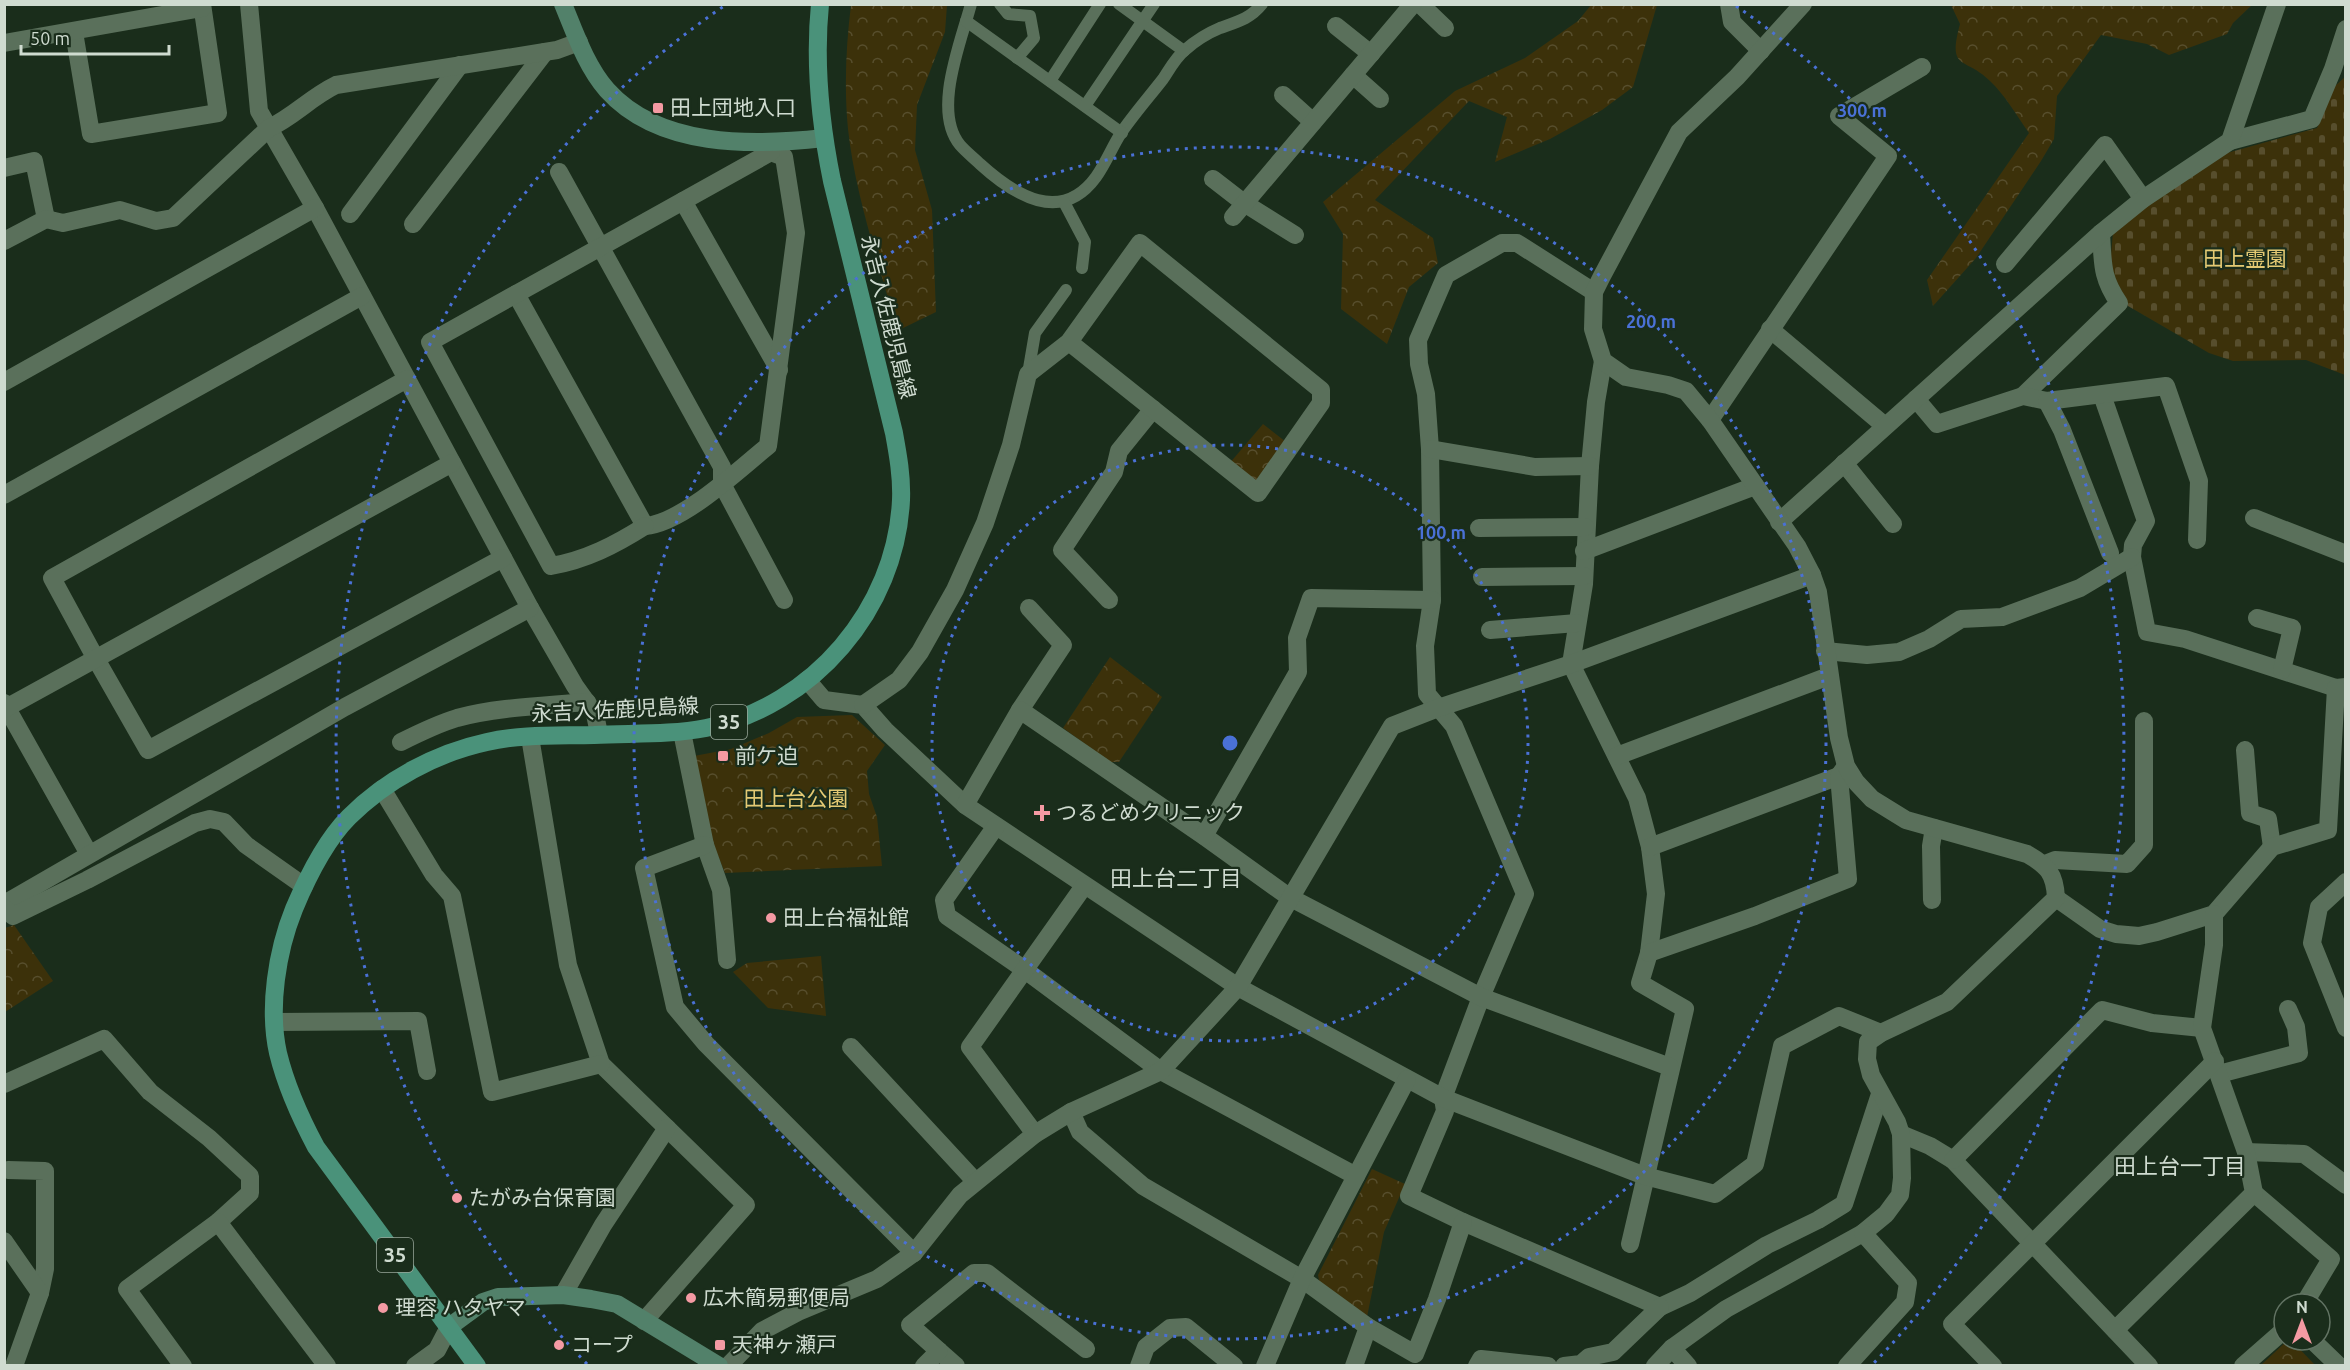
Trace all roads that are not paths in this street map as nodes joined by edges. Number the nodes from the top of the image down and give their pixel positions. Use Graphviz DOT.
graph roads {
  1 [pos="249,4"];
  2 [pos="563,4"];
  3 [pos="820,4"];
  4 [pos="971,4"];
  5 [pos="1000,4"];
  6 [pos="1100,4"];
  7 [pos="1119,4"];
  8 [pos="1154,4"];
  9 [pos="1262,4"];
  10 [pos="1413,4"];
  11 [pos="1420,4"];
  12 [pos="1729,4"];
  13 [pos="1803,4"];
  14 [pos="2277,4"];
  15 [pos="202,6"];
  16 [pos="142,11"];
  17 [pos="966,21"];
  18 [pos="1143,22"];
  19 [pos="1336,26"];
  20 [pos="1445,28"];
  21 [pos="2346,28"];
  22 [pos="74,32"];
  23 [pos="579,42"];
  24 [pos="4,44"];
  25 [pos="1184,51"];
  26 [pos="1761,51"];
  27 [pos="545,52"];
  28 [pos="1371,54"];
  29 [pos="1017,58"];
  30 [pos="460,65"];
  31 [pos="1922,67"];
  32 [pos="2339,68"];
  33 [pos="1353,75"];
  34 [pos="1050,81"];
  35 [pos="1283,95"];
  36 [pos="1380,99"];
  37 [pos="1084,106"];
  38 [pos="1313,122"];
  39 [pos="268,128"];
  40 [pos="1122,133"];
  41 [pos="824,138"];
  42 [pos="2230,141"];
  43 [pos="770,147"];
  44 [pos="4,168"];
  45 [pos="559,172"];
  46 [pos="1213,179"];
  47 [pos="2142,199"];
  48 [pos="683,201"];
  49 [pos="1064,201"];
  50 [pos="315,208"];
  51 [pos="1239,210"];
  52 [pos="350,214"];
  53 [pos="46,219"];
  54 [pos="412,224"];
  55 [pos="2101,233"];
  56 [pos="1294,235"];
  57 [pos="4,241"];
  58 [pos="600,248"];
  59 [pos="2005,264"];
  60 [pos="1082,268"];
  61 [pos="1066,290"];
  62 [pos="1594,292"];
  63 [pos="516,294"];
  64 [pos="362,296"];
  65 [pos="1770,329"];
  66 [pos="1069,342"];
  67 [pos="1603,361"];
  68 [pos="778,370"];
  69 [pos="1028,374"];
  70 [pos="407,379"];
  71 [pos="4,381"];
  72 [pos="2102,395"];
  73 [pos="2022,396"];
  74 [pos="1916,399"];
  75 [pos="2047,400"];
  76 [pos="1153,409"];
  77 [pos="1710,420"];
  78 [pos="1885,426"];
  79 [pos="1430,449"];
  80 [pos="452,463"];
  81 [pos="1844,463"];
  82 [pos="1590,466"];
  83 [pos="722,484"];
  84 [pos="1755,486"];
  85 [pos="4,495"];
  86 [pos="2254,518"];
  87 [pos="1779,522"];
  88 [pos="1893,524"];
  89 [pos="645,526"];
  90 [pos="1479,528"];
  91 [pos="1586,528"];
  92 [pos="2198,540"];
  93 [pos="1584,551"];
  94 [pos="2110,553"];
  95 [pos="2346,554"];
  96 [pos="2132,557"];
  97 [pos="503,558"];
  98 [pos="1812,575"];
  99 [pos="1584,576"];
  100 [pos="1482,577"];
  101 [pos="784,600"];
  102 [pos="1109,600"];
  103 [pos="1432,600"];
  104 [pos="530,608"];
  105 [pos="1029,608"];
  106 [pos="2257,618"];
  107 [pos="1577,623"];
  108 [pos="1490,630"];
  109 [pos="1825,651"];
  110 [pos="96,659"];
  111 [pos="1571,664"];
  112 [pos="2282,670"];
  113 [pos="1829,676"];
  114 [pos="807,680"];
  115 [pos="2341,688"];
  116 [pos="587,702"];
  117 [pos="863,705"];
  118 [pos="5,706"];
  119 [pos="1438,708"];
  120 [pos="1020,710"];
  121 [pos="2144,721"];
  122 [pos="682,732"];
  123 [pos="599,734"];
  124 [pos="530,737"];
  125 [pos="401,742"];
  126 [pos="2245,750"];
  127 [pos="1617,756"];
  128 [pos="1843,771"];
  129 [pos="2339,783"];
  130 [pos="382,789"];
  131 [pos="965,804"];
  132 [pos="996,826"];
  133 [pos="1934,828"];
  134 [pos="1204,836"];
  135 [pos="705,844"];
  136 [pos="1650,847"];
  137 [pos="2272,847"];
  138 [pos="89,854"];
  139 [pos="2045,864"];
  140 [pos="2346,882"];
  141 [pos="304,886"];
  142 [pos="1084,886"];
  143 [pos="1289,897"];
  144 [pos="2056,898"];
  145 [pos="1932,900"];
  146 [pos="4,906"];
  147 [pos="2214,914"];
  148 [pos="1649,953"];
  149 [pos="727,960"];
  150 [pos="1025,970"];
  151 [pos="1238,987"];
  152 [pos="1481,997"];
  153 [pos="2288,1010"];
  154 [pos="275,1022"];
  155 [pos="2202,1028"];
  156 [pos="2346,1028"];
  157 [pos="1881,1033"];
  158 [pos="851,1047"];
  159 [pos="601,1064"];
  160 [pos="1670,1067"];
  161 [pos="2217,1067"];
  162 [pos="427,1071"];
  163 [pos="1161,1071"];
  164 [pos="1407,1078"];
  165 [pos="4,1084"];
  166 [pos="1880,1094"];
  167 [pos="1443,1098"];
  168 [pos="1071,1112"];
  169 [pos="667,1128"];
  170 [pos="1035,1134"];
  171 [pos="1901,1134"];
  172 [pos="2246,1152"];
  173 [pos="1953,1160"];
  174 [pos="8,1170"];
  175 [pos="1356,1176"];
  176 [pos="1645,1176"];
  177 [pos="975,1181"];
  178 [pos="2346,1185"];
  179 [pos="2254,1193"];
  180 [pos="218,1222"];
  181 [pos="1463,1222"];
  182 [pos="1863,1233"];
  183 [pos="4,1241"];
  184 [pos="1630,1244"];
  185 [pos="2032,1244"];
  186 [pos="914,1253"];
  187 [pos="1302,1279"];
  188 [pos="2311,1292"];
  189 [pos="40,1293"];
  190 [pos="563,1295"];
  191 [pos="1660,1307"];
  192 [pos="644,1321"];
  193 [pos="448,1327"];
  194 [pos="1368,1327"];
  195 [pos="2115,1330"];
  196 [pos="2272,1340"];
  197 [pos="1672,1348"];
  198 [pos="1086,1349"];
  199 [pos="939,1351"];
  200 [pos="2325,1352"];
  201 [pos="14,1365"];
  202 [pos="183,1365"];
  203 [pos="327,1365"];
  204 [pos="415,1365"];
  205 [pos="477,1365"];
  206 [pos="719,1365"];
  207 [pos="728,1365"];
  208 [pos="924,1365"];
  209 [pos="957,1365"];
  210 [pos="1139,1365"];
  211 [pos="1234,1365"];
  212 [pos="1265,1365"];
  213 [pos="1354,1365"];
  214 [pos="1477,1365"];
  215 [pos="1548,1365"];
  216 [pos="1564,1365"];
  217 [pos="1655,1365"];
  218 [pos="1688,1365"];
  219 [pos="1848,1365"];
  220 [pos="1993,1365"];
  221 [pos="2149,1365"];
  222 [pos="2243,1365"];
  223 [pos="2339,1365"];
  1 -- 39 [label="street"];
  2 -- 23 [label="street"];
  3 -- 41 [label="main road, 永吉入佐鹿児島線 / 35"];
  4 -- 17 [label="lane"];
  5 -- 29 [label="lane"];
  6 -- 34 [label="lane"];
  7 -- 18 [label="lane"];
  8 -- 18 [label="lane"];
  9 -- 25 [label="lane"];
  10 -- 28 [label="street"];
  11 -- 20 [label="street"];
  12 -- 26 [label="street"];
  13 -- 26 [label="street"];
  14 -- 42 [label="street"];
  15 -- 16 [label="street"];
  15 -- 22 [label="street"];
  16 -- 22 [label="street"];
  17 -- 29 [label="lane"];
  17 -- 49 [label="lane"];
  18 -- 25 [label="lane"];
  18 -- 37 [label="lane"];
  19 -- 28 [label="street"];
  21 -- 32 [label="street"];
  22 -- 24 [label="street"];
  23 -- 27 [label="street"];
  23 -- 43 [label="street"];
  25 -- 40 [label="lane"];
  26 -- 62 [label="street"];
  27 -- 30 [label="street"];
  27 -- 54 [label="street"];
  28 -- 33 [label="street"];
  29 -- 34 [label="lane"];
  30 -- 39 [label="street"];
  30 -- 52 [label="street"];
  31 -- 65 [label="street"];
  32 -- 42 [label="street"];
  33 -- 36 [label="street"];
  33 -- 38 [label="street"];
  34 -- 37 [label="lane"];
  35 -- 38 [label="street"];
  37 -- 40 [label="lane"];
  38 -- 51 [label="street"];
  39 -- 50 [label="street"];
  39 -- 53 [label="street"];
  40 -- 49 [label="lane"];
  41 -- 43 [label="street"];
  41 -- 114 [label="main road, 永吉入佐鹿児島線 / 35"];
  42 -- 47 [label="street"];
  43 -- 48 [label="street"];
  43 -- 68 [label="street"];
  44 -- 53 [label="street"];
  45 -- 58 [label="street"];
  46 -- 51 [label="street"];
  47 -- 55 [label="street"];
  47 -- 59 [label="street"];
  48 -- 58 [label="street"];
  48 -- 68 [label="street"];
  49 -- 60 [label="lane"];
  50 -- 64 [label="street"];
  50 -- 71 [label="street"];
  51 -- 56 [label="street"];
  53 -- 57 [label="street"];
  55 -- 73 [label="street"];
  55 -- 74 [label="street"];
  58 -- 63 [label="street"];
  58 -- 83 [label="street"];
  61 -- 69 [label="lane"];
  62 -- 67 [label="street"];
  62 -- 79 [label="street"];
  63 -- 89 [label="street"];
  63 -- 89 [label="street"];
  64 -- 70 [label="street"];
  64 -- 85 [label="street"];
  65 -- 77 [label="street"];
  65 -- 78 [label="street"];
  66 -- 69 [label="street"];
  66 -- 76 [label="street"];
  66 -- 76 [label="street"];
  67 -- 77 [label="street"];
  67 -- 82 [label="street"];
  68 -- 83 [label="street"];
  69 -- 117 [label="street"];
  70 -- 80 [label="street"];
  70 -- 110 [label="street"];
  72 -- 75 [label="street"];
  72 -- 92 [label="street"];
  72 -- 96 [label="street"];
  73 -- 74 [label="street"];
  73 -- 75 [label="street"];
  74 -- 78 [label="street"];
  75 -- 94 [label="street"];
  76 -- 102 [label="street"];
  77 -- 84 [label="street"];
  78 -- 81 [label="street"];
  79 -- 82 [label="street"];
  79 -- 103 [label="street"];
  80 -- 97 [label="street"];
  80 -- 110 [label="street"];
  81 -- 87 [label="street"];
  81 -- 88 [label="street"];
  82 -- 91 [label="street"];
  83 -- 89 [label="street"];
  83 -- 101 [label="street"];
  84 -- 87 [label="street"];
  84 -- 93 [label="street"];
  86 -- 95 [label="street"];
  87 -- 98 [label="street"];
  90 -- 91 [label="street"];
  91 -- 93 [label="street"];
  93 -- 99 [label="street"];
  96 -- 109 [label="street"];
  96 -- 112 [label="street"];
  97 -- 104 [label="street"];
  97 -- 110 [label="street"];
  98 -- 109 [label="street"];
  98 -- 111 [label="street"];
  99 -- 100 [label="street"];
  99 -- 107 [label="street"];
  103 -- 119 [label="street"];
  103 -- 134 [label="street"];
  104 -- 116 [label="street"];
  104 -- 138 [label="street"];
  105 -- 120 [label="street"];
  106 -- 112 [label="street"];
  107 -- 108 [label="street"];
  107 -- 111 [label="street"];
  109 -- 113 [label="street"];
  110 -- 118 [label="street"];
  111 -- 119 [label="street"];
  111 -- 127 [label="street"];
  112 -- 115 [label="street"];
  113 -- 127 [label="street"];
  113 -- 128 [label="street"];
  114 -- 117 [label="street"];
  114 -- 122 [label="main road, 永吉入佐鹿児島線 / 35"];
  115 -- 129 [label="street"];
  116 -- 123 [label="street"];
  116 -- 125 [label="street"];
  117 -- 131 [label="street"];
  118 -- 138 [label="street"];
  119 -- 143 [label="street"];
  119 -- 152 [label="street"];
  120 -- 131 [label="street"];
  120 -- 134 [label="street"];
  121 -- 139 [label="street"];
  122 -- 123 [label="main road, 永吉入佐鹿児島線 / 35"];
  122 -- 135 [label="street"];
  123 -- 124 [label="main road, 永吉入佐鹿児島線 / 35"];
  124 -- 130 [label="main road, 永吉入佐鹿児島線 / 35"];
  124 -- 159 [label="street"];
  126 -- 137 [label="street"];
  127 -- 136 [label="street"];
  128 -- 133 [label="street"];
  128 -- 136 [label="street"];
  128 -- 148 [label="street"];
  129 -- 137 [label="street"];
  130 -- 141 [label="main road, 永吉入佐鹿児島線 / 35"];
  130 -- 159 [label="street"];
  131 -- 132 [label="street"];
  132 -- 142 [label="street"];
  132 -- 150 [label="street"];
  133 -- 139 [label="street"];
  133 -- 145 [label="street"];
  134 -- 143 [label="street"];
  135 -- 149 [label="street"];
  135 -- 186 [label="street"];
  136 -- 148 [label="street"];
  137 -- 147 [label="street"];
  138 -- 146 [label="street"];
  139 -- 144 [label="street"];
  140 -- 156 [label="street"];
  141 -- 146 [label="street"];
  141 -- 154 [label="main road, 永吉入佐鹿児島線 / 35"];
  142 -- 150 [label="street"];
  142 -- 151 [label="street"];
  143 -- 151 [label="street"];
  143 -- 152 [label="street"];
  144 -- 147 [label="street"];
  144 -- 157 [label="street"];
  147 -- 155 [label="street"];
  148 -- 160 [label="street"];
  150 -- 163 [label="street"];
  150 -- 170 [label="street"];
  151 -- 163 [label="street"];
  151 -- 164 [label="street"];
  152 -- 160 [label="street"];
  152 -- 167 [label="street"];
  153 -- 161 [label="street"];
  154 -- 162 [label="street"];
  154 -- 193 [label="main road, 永吉入佐鹿児島線 / 35"];
  155 -- 161 [label="street"];
  155 -- 173 [label="street"];
  157 -- 166 [label="street"];
  157 -- 176 [label="street"];
  158 -- 177 [label="street"];
  159 -- 169 [label="street"];
  160 -- 176 [label="street"];
  161 -- 172 [label="street"];
  161 -- 185 [label="street"];
  163 -- 168 [label="street"];
  163 -- 175 [label="street"];
  164 -- 167 [label="street"];
  164 -- 175 [label="street"];
  165 -- 180 [label="street"];
  166 -- 171 [label="street"];
  166 -- 191 [label="street"];
  167 -- 176 [label="street"];
  167 -- 181 [label="street"];
  168 -- 170 [label="street"];
  168 -- 187 [label="street"];
  169 -- 190 [label="street"];
  169 -- 192 [label="street"];
  170 -- 177 [label="street"];
  171 -- 173 [label="street"];
  171 -- 182 [label="street"];
  172 -- 178 [label="street"];
  172 -- 179 [label="street"];
  173 -- 185 [label="street"];
  174 -- 189 [label="street"];
  175 -- 187 [label="street"];
  176 -- 184 [label="street"];
  177 -- 186 [label="street"];
  179 -- 188 [label="street"];
  179 -- 195 [label="street"];
  180 -- 202 [label="street"];
  180 -- 203 [label="street"];
  181 -- 191 [label="street"];
  181 -- 194 [label="street"];
  182 -- 197 [label="street"];
  182 -- 219 [label="street"];
  183 -- 189 [label="street"];
  185 -- 195 [label="street"];
  185 -- 220 [label="street"];
  186 -- 207 [label="street"];
  187 -- 194 [label="street"];
  187 -- 212 [label="street"];
  189 -- 201 [label="street"];
  190 -- 192 [label="street"];
  190 -- 193 [label="street"];
  191 -- 216 [label="street"];
  192 -- 206 [label="street"];
  193 -- 204 [label="street"];
  193 -- 205 [label="main road, 永吉入佐鹿児島線 / 35"];
  194 -- 213 [label="street"];
  195 -- 221 [label="street"];
  196 -- 222 [label="street"];
  197 -- 217 [label="street"];
  197 -- 218 [label="street"];
  198 -- 199 [label="street"];
  199 -- 208 [label="street"];
  199 -- 209 [label="street"];
  200 -- 223 [label="street"];
  210 -- 211 [label="street"];
  214 -- 215 [label="street"];
}
